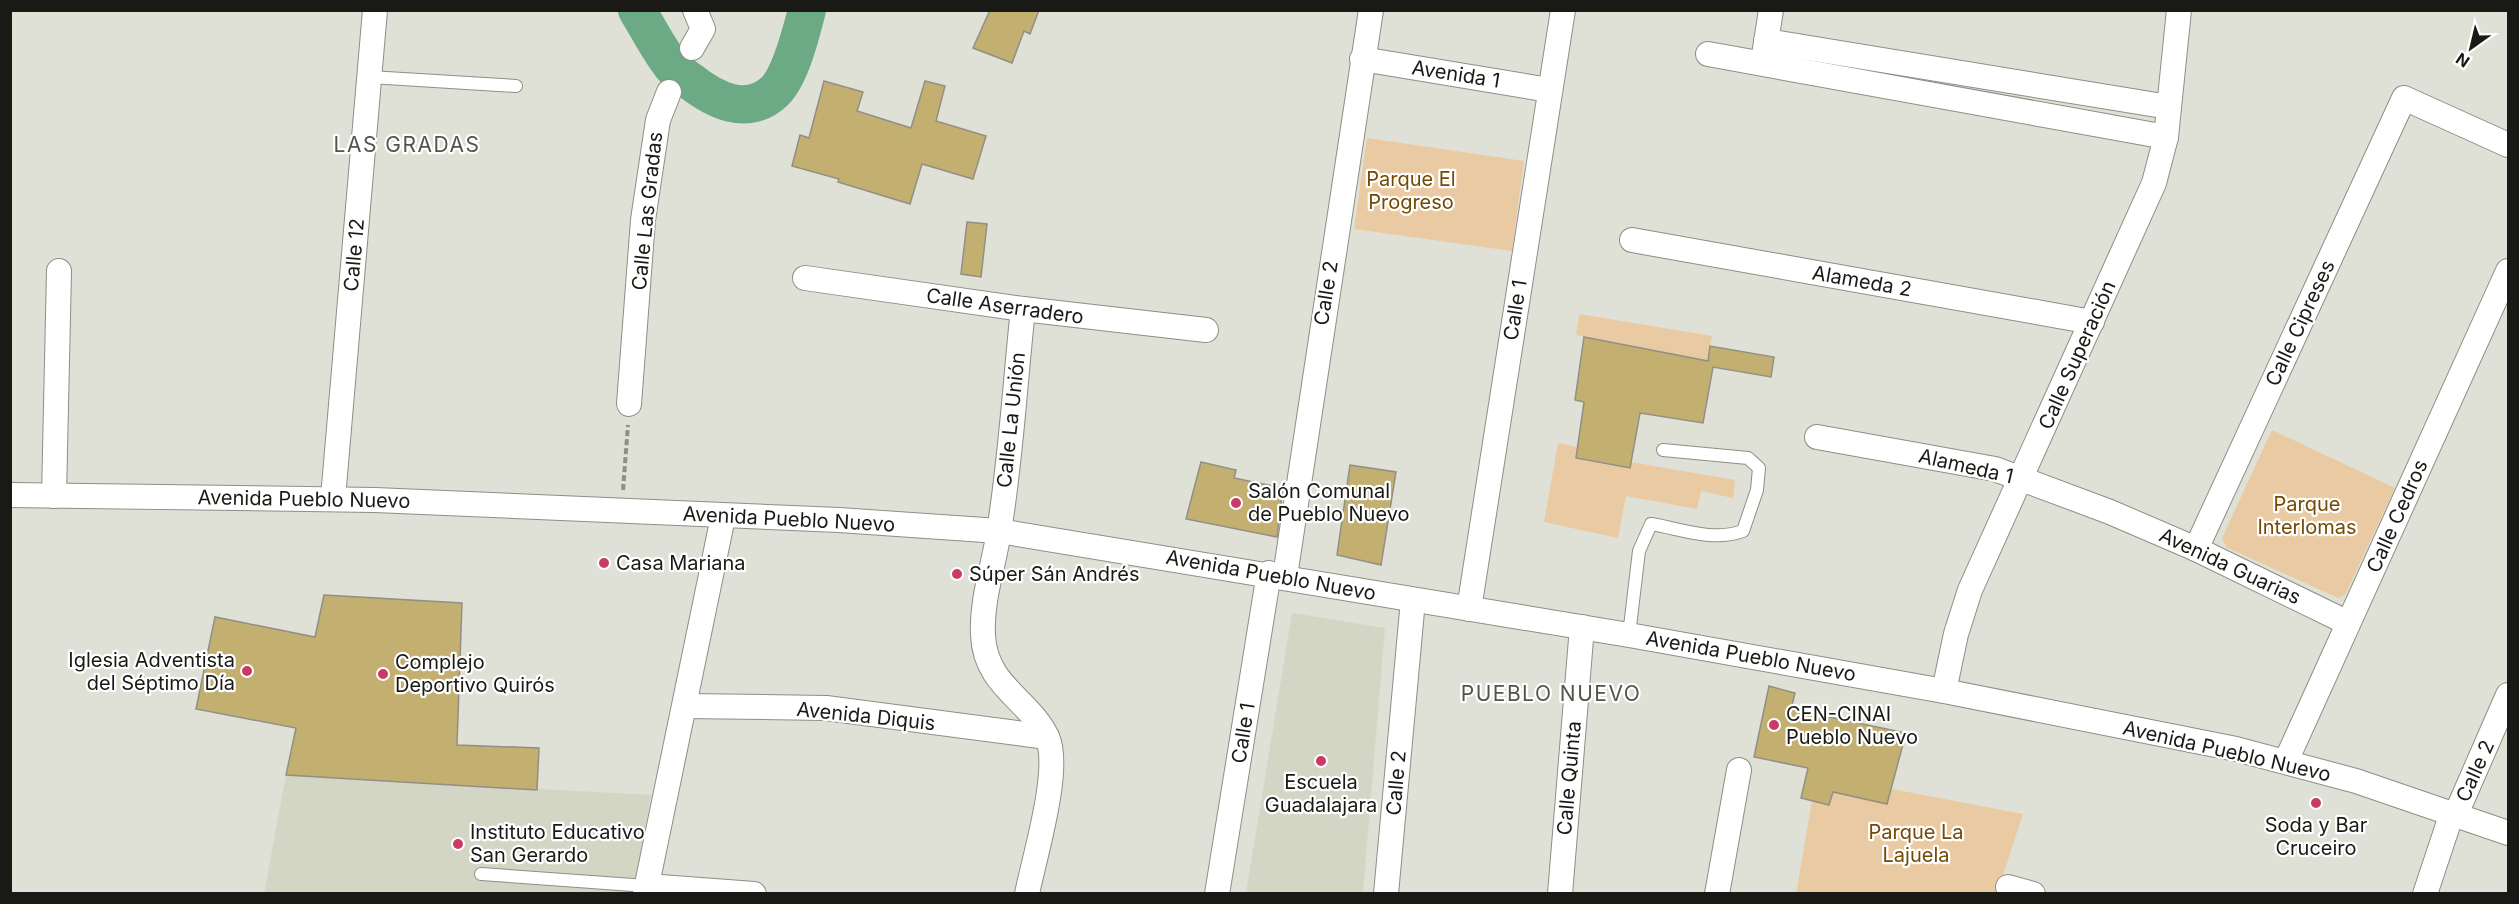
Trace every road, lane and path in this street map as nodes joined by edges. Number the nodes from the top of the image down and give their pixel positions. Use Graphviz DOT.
graph roads {
  1 [pos="375,10"];
  2 [pos="1371,10"];
  3 [pos="1563,10"];
  4 [pos="1771,10"];
  5 [pos="2179,10"];
  6 [pos="1764,52"];
  7 [pos="1708,54"];
  8 [pos="1362,59"];
  9 [pos="370,76"];
  10 [pos="516,86"];
  11 [pos="1550,90"];
  12 [pos="669,92"];
  13 [pos="2169,107"];
  14 [pos="2166,137"];
  15 [pos="2508,145"];
  16 [pos="1632,240"];
  17 [pos="59,270"];
  18 [pos="805,278"];
  19 [pos="2506,281"];
  20 [pos="1023,309"];
  21 [pos="2092,322"];
  22 [pos="1206,330"];
  23 [pos="629,404"];
  24 [pos="1817,437"];
  25 [pos="1663,450"];
  26 [pos="2020,478"];
  27 [pos="10,495"];
  28 [pos="54,496"];
  29 [pos="333,498"];
  30 [pos="621,511"];
  31 [pos="2110,512"];
  32 [pos="723,517"];
  33 [pos="999,531"];
  34 [pos="2196,549"];
  35 [pos="1277,575"];
  36 [pos="1413,600"];
  37 [pos="1469,609"];
  38 [pos="2348,623"];
  39 [pos="1582,627"];
  40 [pos="1629,634"];
  41 [pos="1944,691"];
  42 [pos="2508,695"];
  43 [pos="685,706"];
  44 [pos="1047,737"];
  45 [pos="2286,761"];
  46 [pos="1739,770"];
  47 [pos="2454,813"];
  48 [pos="2508,833"];
  49 [pos="481,874"];
  50 [pos="2008,887"];
  51 [pos="646,890"];
  52 [pos="754,894"];
  53 [pos="1027,894"];
  54 [pos="1217,894"];
  55 [pos="1386,894"];
  56 [pos="1560,894"];
  57 [pos="1717,894"];
  58 [pos="2033,894"];
  59 [pos="2425,894"];
  1 -- 9 [label="street, Calle 12"];
  2 -- 8 [label="street, Calle 2"];
  3 -- 11 [label="street, Calle 1"];
  4 -- 6 [label="street"];
  5 -- 13 [label="street, Calle Superación"];
  6 -- 7 [label="street"];
  6 -- 13 [label="street"];
  6 -- 14 [label="street"];
  8 -- 11 [label="street, Avenida 1"];
  8 -- 35 [label="street, Calle 2"];
  9 -- 10 [label="lane"];
  9 -- 29 [label="street, Calle 12"];
  11 -- 37 [label="street, Calle 1"];
  12 -- 23 [label="street, Calle Las Gradas"];
  13 -- 14 [label="street, Calle Superación"];
  14 -- 21 [label="street, Calle Superación"];
  15 -- 34 [label="street, Calle Cipreses"];
  16 -- 21 [label="street, Alameda 2"];
  17 -- 28 [label="street"];
  18 -- 20 [label="street, Calle Aserradero"];
  19 -- 38 [label="street, Calle Cedros"];
  20 -- 22 [label="street, Calle Aserradero"];
  20 -- 33 [label="street, Calle La Unión"];
  21 -- 26 [label="street, Calle Superación"];
  23 -- 30 [label="path"];
  24 -- 26 [label="street, Alameda 1"];
  25 -- 40 [label="lane"];
  26 -- 31 [label="street, Alameda 1"];
  26 -- 41 [label="street, Calle Superación"];
  27 -- 28 [label="street, Avenida Pueblo Nuevo"];
  28 -- 29 [label="street, Avenida Pueblo Nuevo"];
  29 -- 30 [label="street, Avenida Pueblo Nuevo"];
  30 -- 32 [label="street, Avenida Pueblo Nuevo"];
  31 -- 34 [label="street, Avenida Guarias"];
  32 -- 33 [label="street, Avenida Pueblo Nuevo"];
  32 -- 43 [label="street"];
  33 -- 35 [label="street, Avenida Pueblo Nuevo"];
  33 -- 44 [label="street, Calle La Unión"];
  34 -- 38 [label="street, Avenida Guarias"];
  35 -- 36 [label="street, Avenida Pueblo Nuevo"];
  35 -- 54 [label="street, Calle 1"];
  36 -- 37 [label="street, Avenida Pueblo Nuevo"];
  36 -- 55 [label="street, Calle 2"];
  37 -- 39 [label="street, Avenida Pueblo Nuevo"];
  38 -- 45 [label="street, Calle Cedros"];
  39 -- 40 [label="street, Avenida Pueblo Nuevo"];
  39 -- 56 [label="street, Calle Quinta"];
  40 -- 41 [label="street, Avenida Pueblo Nuevo"];
  41 -- 45 [label="street, Avenida Pueblo Nuevo"];
  42 -- 47 [label="street, Calle 2"];
  43 -- 44 [label="street, Avenida Diquis"];
  43 -- 51 [label="street"];
  44 -- 53 [label="street"];
  45 -- 47 [label="street, Avenida Pueblo Nuevo"];
  46 -- 57 [label="street"];
  47 -- 48 [label="street, Avenida Pueblo Nuevo"];
  47 -- 59 [label="street, Calle 2"];
  49 -- 51 [label="lane"];
  50 -- 58 [label="street"];
  51 -- 52 [label="street"];
}
